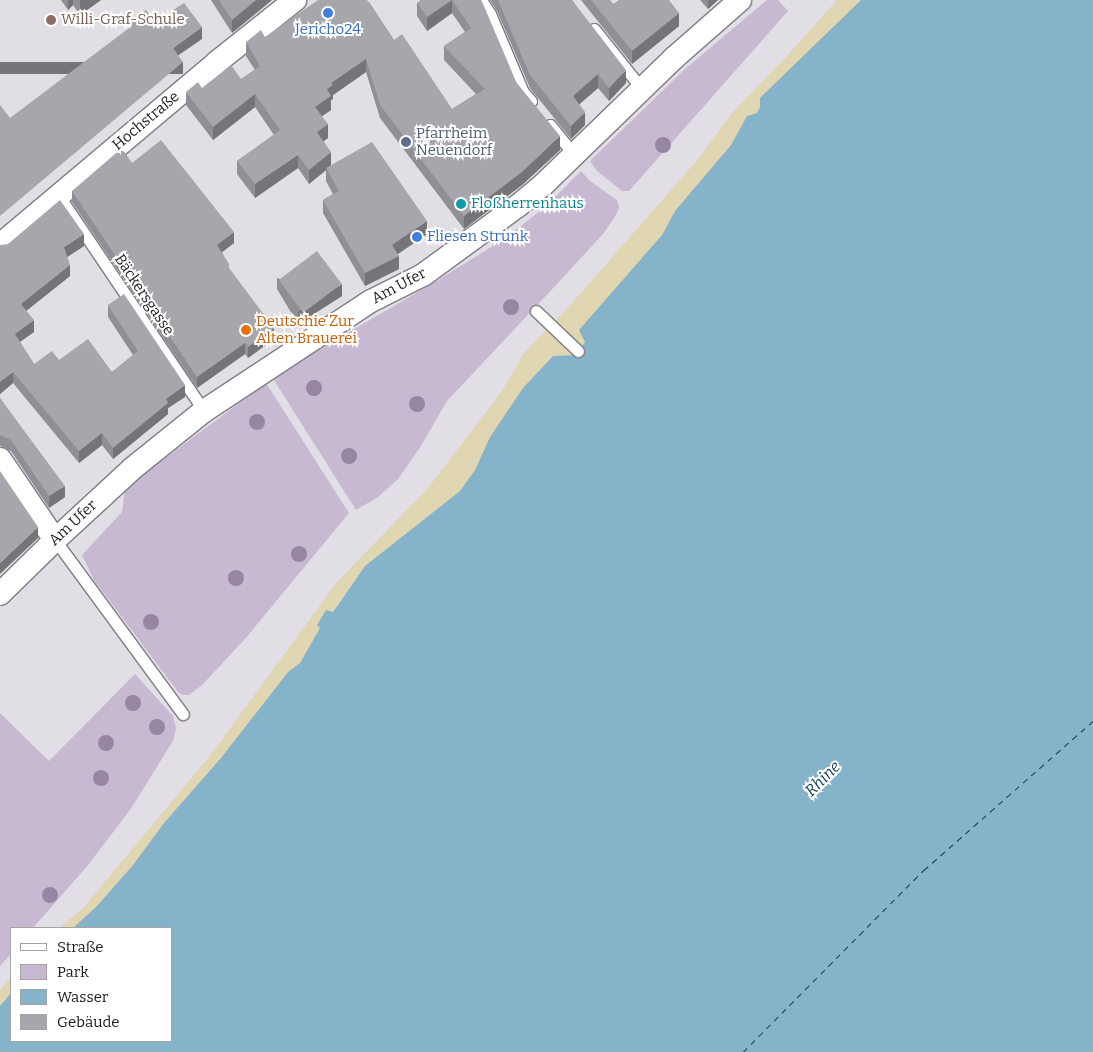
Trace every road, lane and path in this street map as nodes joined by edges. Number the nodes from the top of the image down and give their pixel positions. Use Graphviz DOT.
graph roads {
  1 [pos="295,0"];
  2 [pos="481,0"];
  3 [pos="740,0"];
  4 [pos="589,22"];
  5 [pos="642,89"];
  6 [pos="574,154"];
  7 [pos="59,196"];
  8 [pos="0,245"];
  9 [pos="536,311"];
  10 [pos="578,351"];
  11 [pos="204,411"];
  12 [pos="0,459"];
  13 [pos="55,540"];
  14 [pos="0,594"];
  15 [pos="182,714"];
  1 -- 7 [label="street, Hochstraße"];
  2 -- 6 [label="lane"];
  3 -- 5 [label="street, Am Ufer"];
  4 -- 5 [label="lane"];
  5 -- 6 [label="street, Am Ufer"];
  6 -- 11 [label="street, Am Ufer"];
  7 -- 8 [label="street, Hochstraße"];
  7 -- 11 [label="lane, Bäckersgasse"];
  9 -- 10 [label="lane"];
  11 -- 13 [label="street, Am Ufer"];
  12 -- 13 [label="street"];
  13 -- 14 [label="street, Am Ufer"];
  13 -- 15 [label="lane"];
}
